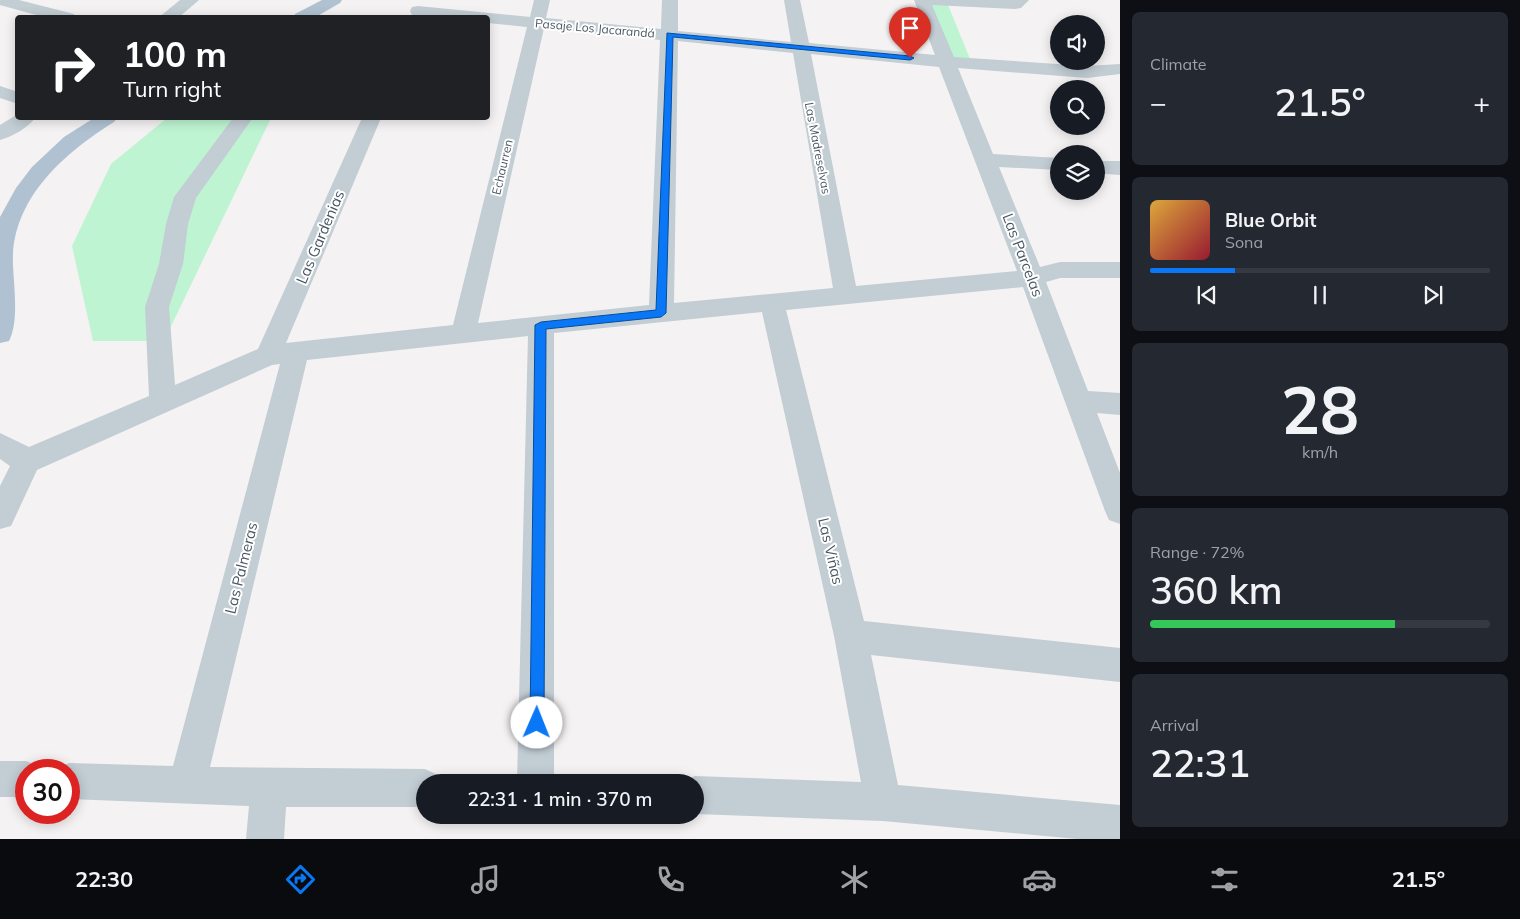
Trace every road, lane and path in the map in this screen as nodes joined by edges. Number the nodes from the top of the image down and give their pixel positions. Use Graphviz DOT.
graph roads {
  1 [pos="0,0"];
  2 [pos="191,0"];
  3 [pos="334,0"];
  4 [pos="542,0"];
  5 [pos="670,0"];
  6 [pos="792,0"];
  7 [pos="923,0"];
  8 [pos="1021,0"];
  9 [pos="418,10"];
  10 [pos="57,15"];
  11 [pos="170,15"];
  12 [pos="306,15"];
  13 [pos="459,15"];
  14 [pos="490,18"];
  15 [pos="536,23"];
  16 [pos="670,35"];
  17 [pos="799,47"];
  18 [pos="947,62"];
  19 [pos="1120,69"];
  20 [pos="0,92"];
  21 [pos="15,97"];
  22 [pos="22,120"];
  23 [pos="104,120"];
  24 [pos="241,120"];
  25 [pos="371,120"];
  26 [pos="0,134"];
  27 [pos="986,160"];
  28 [pos="1050,164"];
  29 [pos="1105,167"];
  30 [pos="1120,168"];
  31 [pos="1120,270"];
  32 [pos="1032,278"];
  33 [pos="846,296"];
  34 [pos="772,302"];
  35 [pos="661,313"];
  36 [pos="541,325"];
  37 [pos="0,334"];
  38 [pos="462,335"];
  39 [pos="282,353"];
  40 [pos="163,401"];
  41 [pos="1078,401"];
  42 [pos="1120,404"];
  43 [pos="0,445"];
  44 [pos="27,461"];
  45 [pos="1120,512"];
  46 [pos="0,516"];
  47 [pos="851,636"];
  48 [pos="1120,665"];
  49 [pos="536,774"];
  50 [pos="0,778"];
  51 [pos="15,779"];
  52 [pos="80,781"];
  53 [pos="187,785"];
  54 [pos="268,788"];
  55 [pos="416,788"];
  56 [pos="704,795"];
  57 [pos="883,802"];
  58 [pos="1120,824"];
  59 [pos="1074,829"];
  60 [pos="265,839"];
  1 -- 10 [label="street"];
  2 -- 11 [label="street"];
  3 -- 12 [label="main road"];
  4 -- 15 [label="street, Echaurren"];
  5 -- 16 [label="street"];
  6 -- 17 [label="street, Las Madreselvas"];
  7 -- 8 [label="street"];
  7 -- 18 [label="street, Las Parcelas"];
  9 -- 13 [label="street"];
  14 -- 15 [label="street, Pasaje Los Jacarandá"];
  15 -- 16 [label="street, Pasaje Los Jacarandá"];
  15 -- 38 [label="street, Echaurren"];
  16 -- 17 [label="street, Pasaje Los Jacarandá"];
  16 -- 35 [label="street"];
  17 -- 18 [label="street, Pasaje Los Jacarandá"];
  17 -- 33 [label="street, Las Madreselvas"];
  18 -- 19 [label="street, Pasaje Los Jacarandá"];
  18 -- 27 [label="street, Las Parcelas"];
  20 -- 21 [label="street"];
  22 -- 26 [label="street"];
  23 -- 37 [label="main road"];
  24 -- 40 [label="street"];
  25 -- 39 [label="street, Las Gardenias"];
  27 -- 28 [label="street"];
  27 -- 32 [label="street, Las Parcelas"];
  29 -- 30 [label="street"];
  31 -- 32 [label="street"];
  32 -- 33 [label="street"];
  32 -- 41 [label="street, Las Parcelas"];
  33 -- 34 [label="street"];
  34 -- 35 [label="street"];
  34 -- 47 [label="street, Las Viñas"];
  35 -- 36 [label="street"];
  36 -- 38 [label="street"];
  36 -- 49 [label="street"];
  38 -- 39 [label="street"];
  39 -- 40 [label="street"];
  39 -- 53 [label="street, Las Palmeras"];
  40 -- 44 [label="street"];
  41 -- 42 [label="street"];
  41 -- 45 [label="street, Las Parcelas"];
  43 -- 44 [label="street"];
  44 -- 46 [label="street"];
  47 -- 48 [label="street"];
  47 -- 57 [label="street, Las Viñas"];
  50 -- 51 [label="street"];
  52 -- 53 [label="street"];
  53 -- 54 [label="street"];
  54 -- 55 [label="street"];
  54 -- 60 [label="street"];
  56 -- 57 [label="street"];
  57 -- 59 [label="street"];
  58 -- 59 [label="street"];
}
